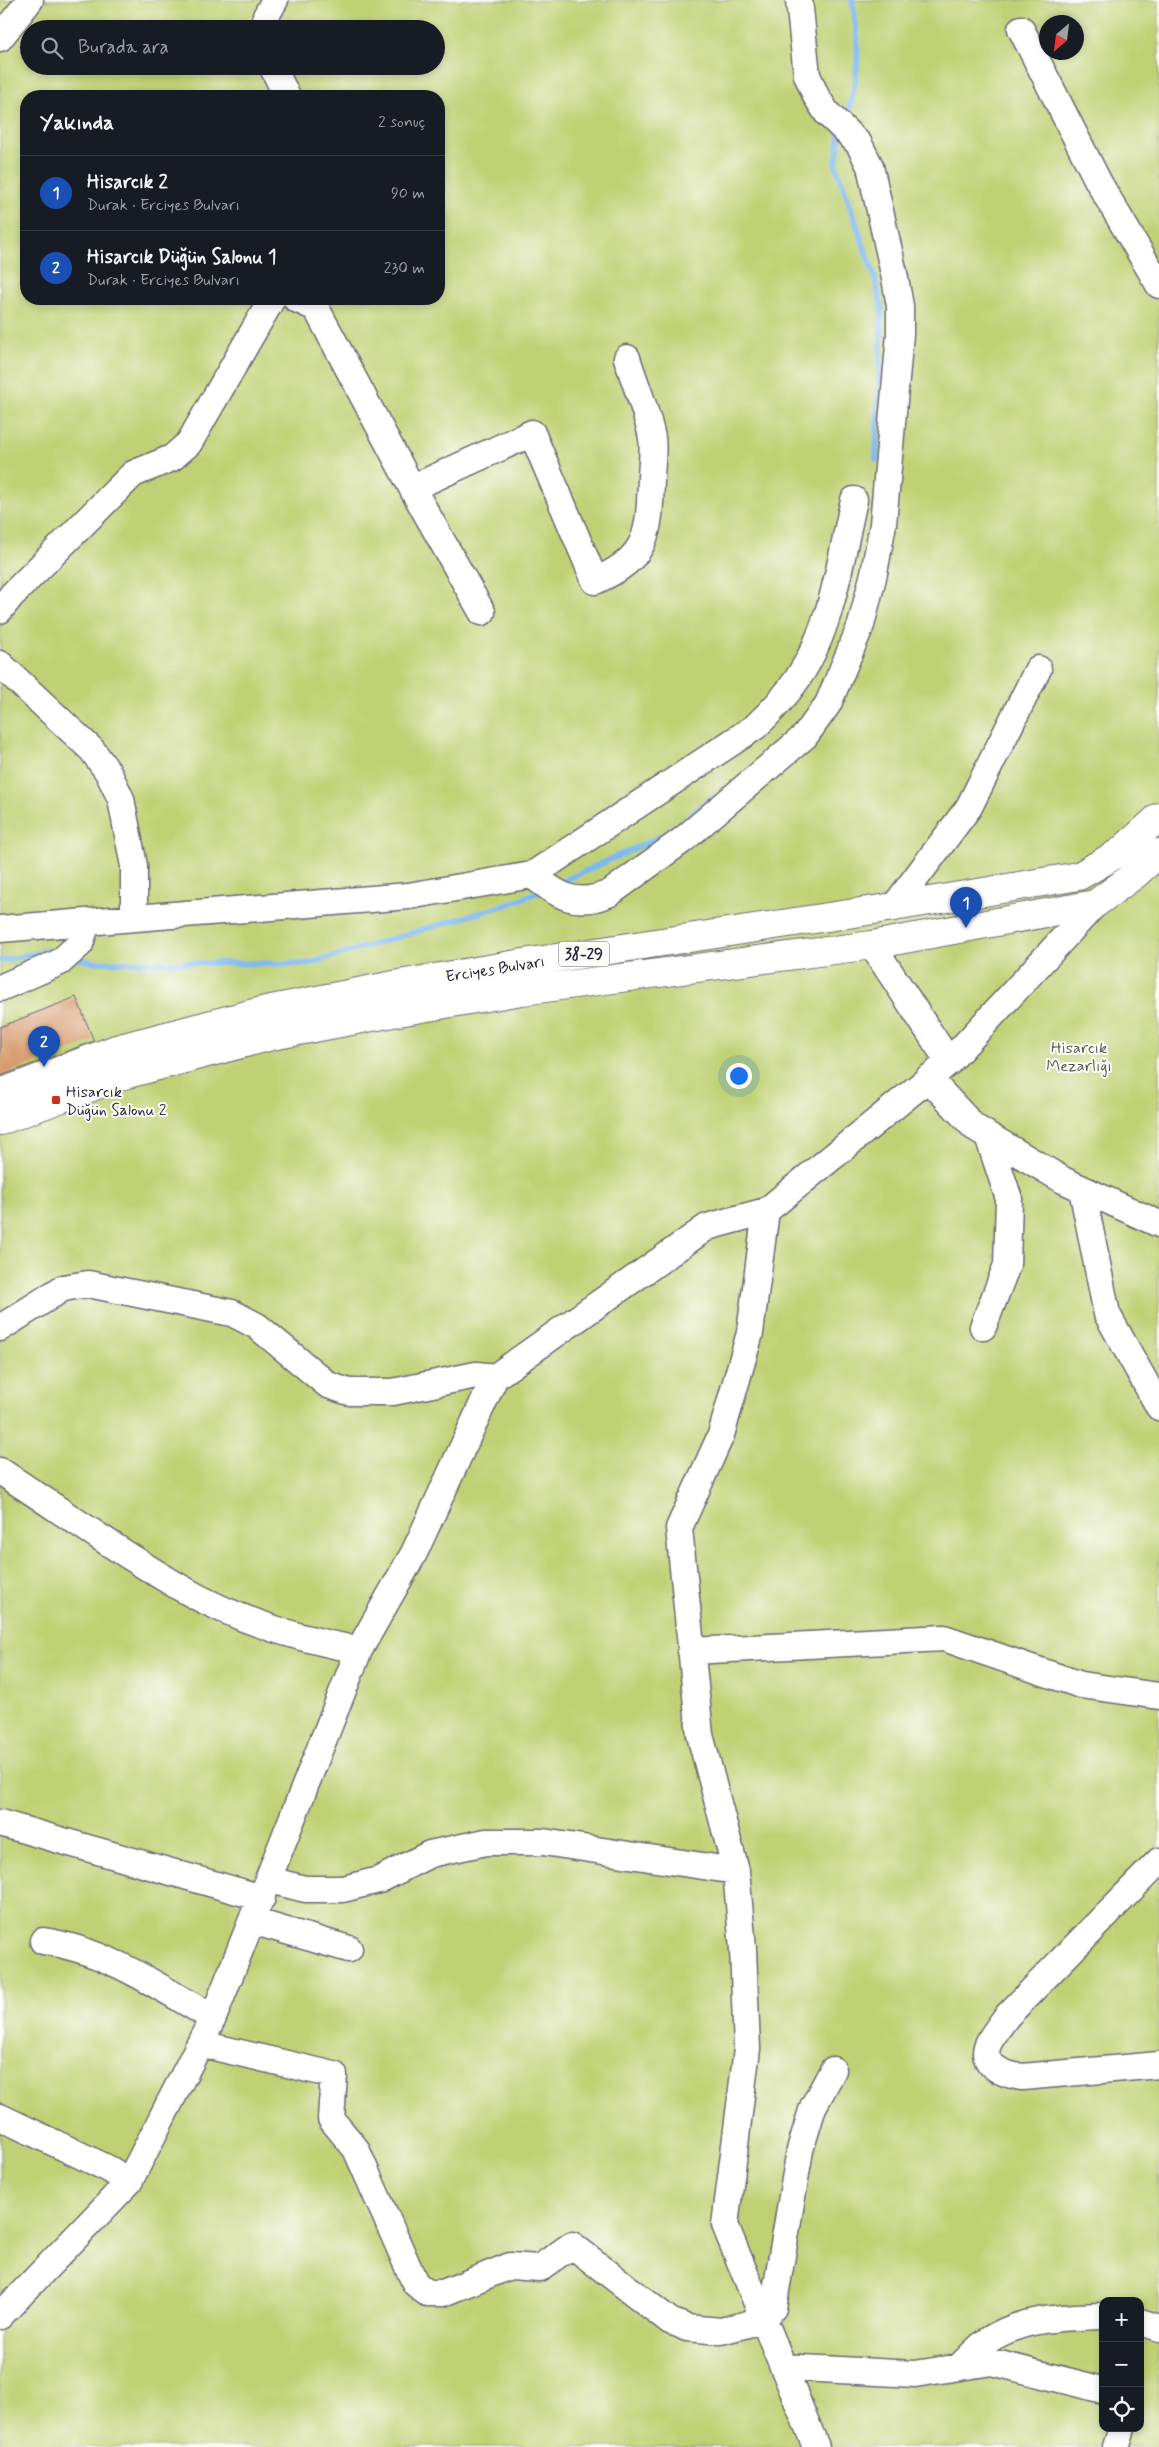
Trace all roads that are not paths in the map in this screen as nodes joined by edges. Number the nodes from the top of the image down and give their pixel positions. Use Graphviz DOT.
graph roads {
  1 [pos="30,0"];
  2 [pos="275,0"];
  3 [pos="798,0"];
  4 [pos="265,20"];
  5 [pos="1021,30"];
  6 [pos="0,38"];
  7 [pos="276,75"];
  8 [pos="284,90"];
  9 [pos="1159,285"];
  10 [pos="269,305"];
  11 [pos="315,305"];
  12 [pos="627,358"];
  13 [pos="412,488"];
  14 [pos="854,500"];
  15 [pos="0,610"];
  16 [pos="482,612"];
  17 [pos="0,664"];
  18 [pos="1038,669"];
  19 [pos="1159,817"];
  20 [pos="1159,853"];
  21 [pos="543,883"];
  22 [pos="1095,904"];
  23 [pos="894,908"];
  24 [pos="134,917"];
  25 [pos="87,922"];
  26 [pos="0,929"];
  27 [pos="872,946"];
  28 [pos="0,988"];
  29 [pos="949,1062"];
  30 [pos="928,1078"];
  31 [pos="0,1093"];
  32 [pos="0,1121"];
  33 [pos="988,1136"];
  34 [pos="1082,1189"];
  35 [pos="766,1211"];
  36 [pos="1159,1224"];
  37 [pos="983,1327"];
  38 [pos="0,1328"];
  39 [pos="494,1377"];
  40 [pos="1159,1407"];
  41 [pos="0,1471"];
  42 [pos="359,1650"];
  43 [pos="691,1651"];
  44 [pos="1159,1696"];
  45 [pos="0,1824"];
  46 [pos="1159,1861"];
  47 [pos="736,1871"];
  48 [pos="261,1900"];
  49 [pos="43,1941"];
  50 [pos="349,1949"];
  51 [pos="213,2018"];
  52 [pos="201,2044"];
  53 [pos="1159,2065"];
  54 [pos="833,2070"];
  55 [pos="0,2117"];
  56 [pos="128,2182"];
  57 [pos="0,2316"];
  58 [pos="1099,2316"];
  59 [pos="763,2320"];
  60 [pos="1144,2323"];
  61 [pos="1159,2328"];
  62 [pos="783,2366"];
  63 [pos="959,2367"];
  64 [pos="1099,2389"];
  65 [pos="1121,2432"];
  66 [pos="816,2447"];
  67 [pos="1116,2447"];
  1 -- 6 [label="street"];
  2 -- 4 [label="street"];
  3 -- 21 [label="street"];
  5 -- 9 [label="street"];
  7 -- 8 [label="street"];
  10 -- 15 [label="street"];
  11 -- 13 [label="street"];
  12 -- 13 [label="street"];
  13 -- 16 [label="street"];
  14 -- 21 [label="street"];
  17 -- 24 [label="street"];
  18 -- 23 [label="street"];
  19 -- 23 [label="highway, Erciyes Bulvarı / 38-29"];
  20 -- 22 [label="highway, Erciyes Bulvarı / 38-29"];
  21 -- 24 [label="street"];
  22 -- 27 [label="highway, Erciyes Bulvarı / 38-29"];
  22 -- 29 [label="street"];
  23 -- 31 [label="highway, Erciyes Bulvarı / 38-29"];
  24 -- 25 [label="street"];
  25 -- 26 [label="street"];
  25 -- 28 [label="street"];
  27 -- 29 [label="street"];
  27 -- 32 [label="highway, Erciyes Bulvarı / 38-29"];
  29 -- 30 [label="street"];
  30 -- 33 [label="street"];
  30 -- 35 [label="street"];
  33 -- 34 [label="street"];
  33 -- 37 [label="street"];
  34 -- 36 [label="street"];
  34 -- 40 [label="street"];
  35 -- 39 [label="street"];
  35 -- 43 [label="street"];
  38 -- 39 [label="street"];
  39 -- 42 [label="street"];
  41 -- 42 [label="street"];
  42 -- 48 [label="street"];
  43 -- 44 [label="street"];
  43 -- 47 [label="street"];
  45 -- 48 [label="street"];
  46 -- 53 [label="street"];
  47 -- 48 [label="street"];
  47 -- 59 [label="street"];
  48 -- 50 [label="street"];
  48 -- 51 [label="street"];
  49 -- 51 [label="street"];
  51 -- 52 [label="street"];
  52 -- 56 [label="street"];
  52 -- 59 [label="street"];
  54 -- 59 [label="street"];
  55 -- 56 [label="street"];
  56 -- 57 [label="street"];
  58 -- 63 [label="street"];
  59 -- 62 [label="street"];
  60 -- 61 [label="street"];
  62 -- 63 [label="street"];
  62 -- 66 [label="street"];
  63 -- 64 [label="street"];
  65 -- 67 [label="street"];
}
